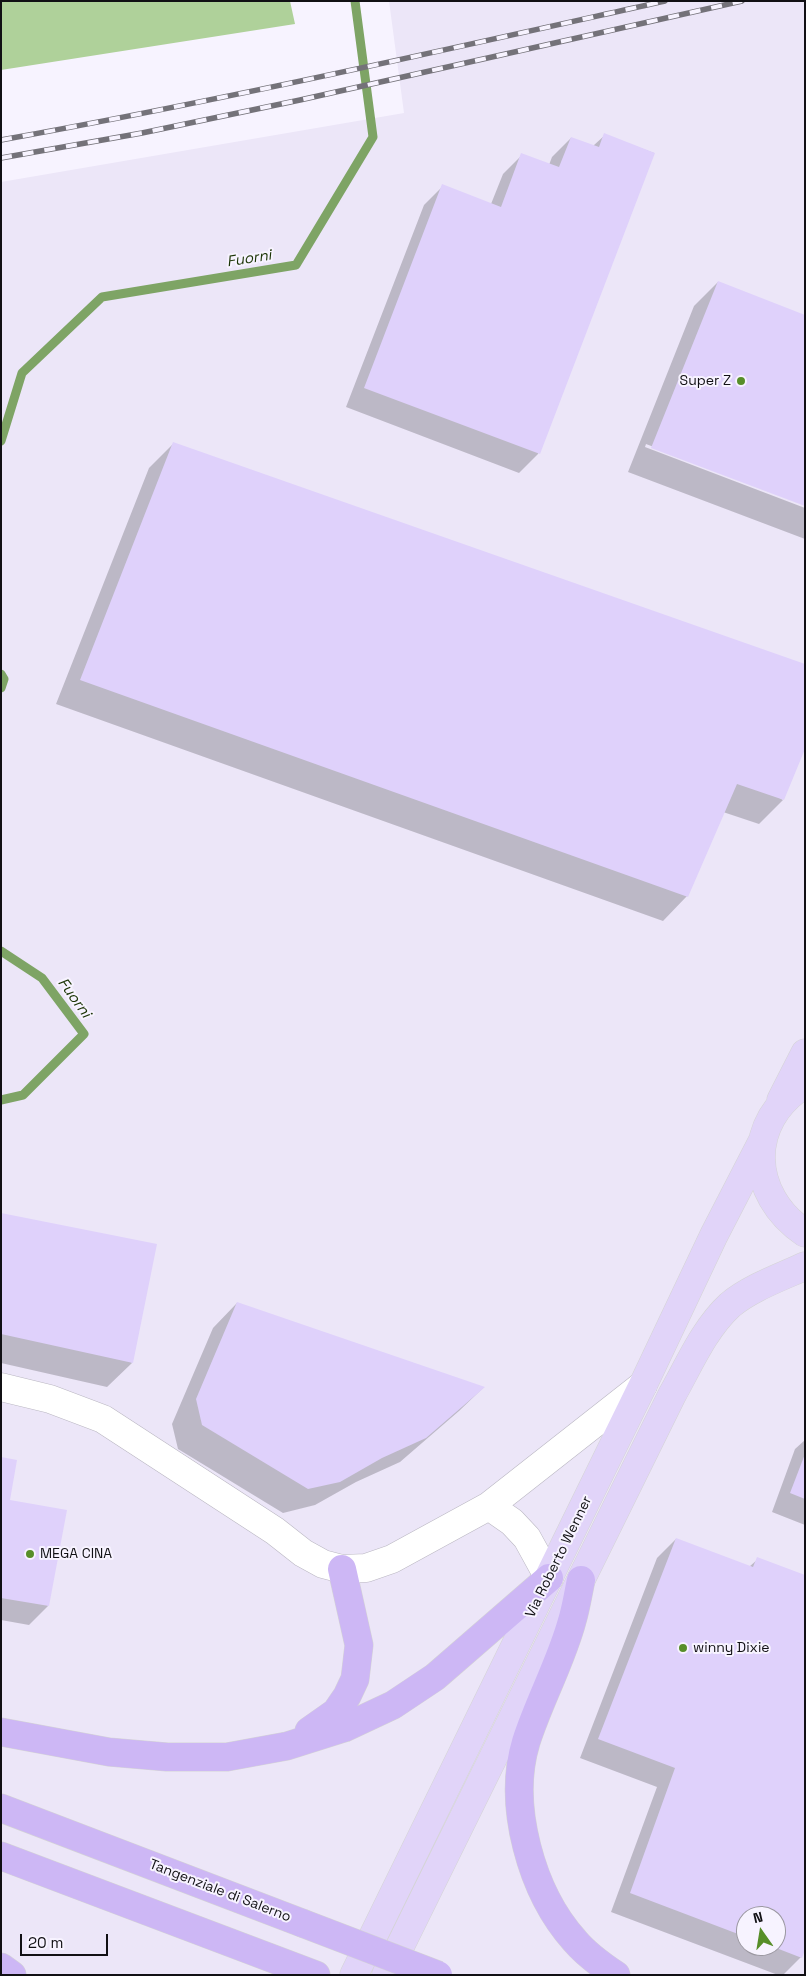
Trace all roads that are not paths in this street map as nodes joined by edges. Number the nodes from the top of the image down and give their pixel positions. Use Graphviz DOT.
graph roads {
  1 [pos="805,1052"];
  2 [pos="805,1084"];
  3 [pos="775,1111"];
  4 [pos="763,1140"];
  5 [pos="805,1233"];
  6 [pos="805,1266"];
  7 [pos="643,1385"];
  8 [pos="1,1387"];
  9 [pos="489,1506"];
  10 [pos="342,1569"];
  11 [pos="549,1578"];
  12 [pos="581,1580"];
  13 [pos="1,1732"];
  14 [pos="287,1746"];
  15 [pos="1,1808"];
  16 [pos="1,1856"];
  17 [pos="1,1967"];
  18 [pos="12,1975"];
  19 [pos="316,1975"];
  20 [pos="354,1975"];
  21 [pos="386,1975"];
  22 [pos="438,1975"];
  23 [pos="616,1975"];
  1 -- 3 [label="main road"];
  2 -- 3 [label="main road"];
  3 -- 4 [label="main road"];
  4 -- 5 [label="main road"];
  4 -- 7 [label="main road, Via Roberto Wenner"];
  6 -- 12 [label="main road"];
  7 -- 9 [label="street"];
  7 -- 11 [label="main road, Via Roberto Wenner"];
  8 -- 10 [label="street"];
  9 -- 10 [label="street"];
  9 -- 11 [label="street"];
  10 -- 14 [label="highway"];
  11 -- 14 [label="highway"];
  11 -- 20 [label="main road, Via Roberto Wenner"];
  12 -- 21 [label="main road"];
  12 -- 23 [label="highway"];
  13 -- 14 [label="highway"];
  15 -- 22 [label="highway, Tangenziale di Salerno, bridge"];
  16 -- 19 [label="highway"];
  17 -- 18 [label="highway"];
}
